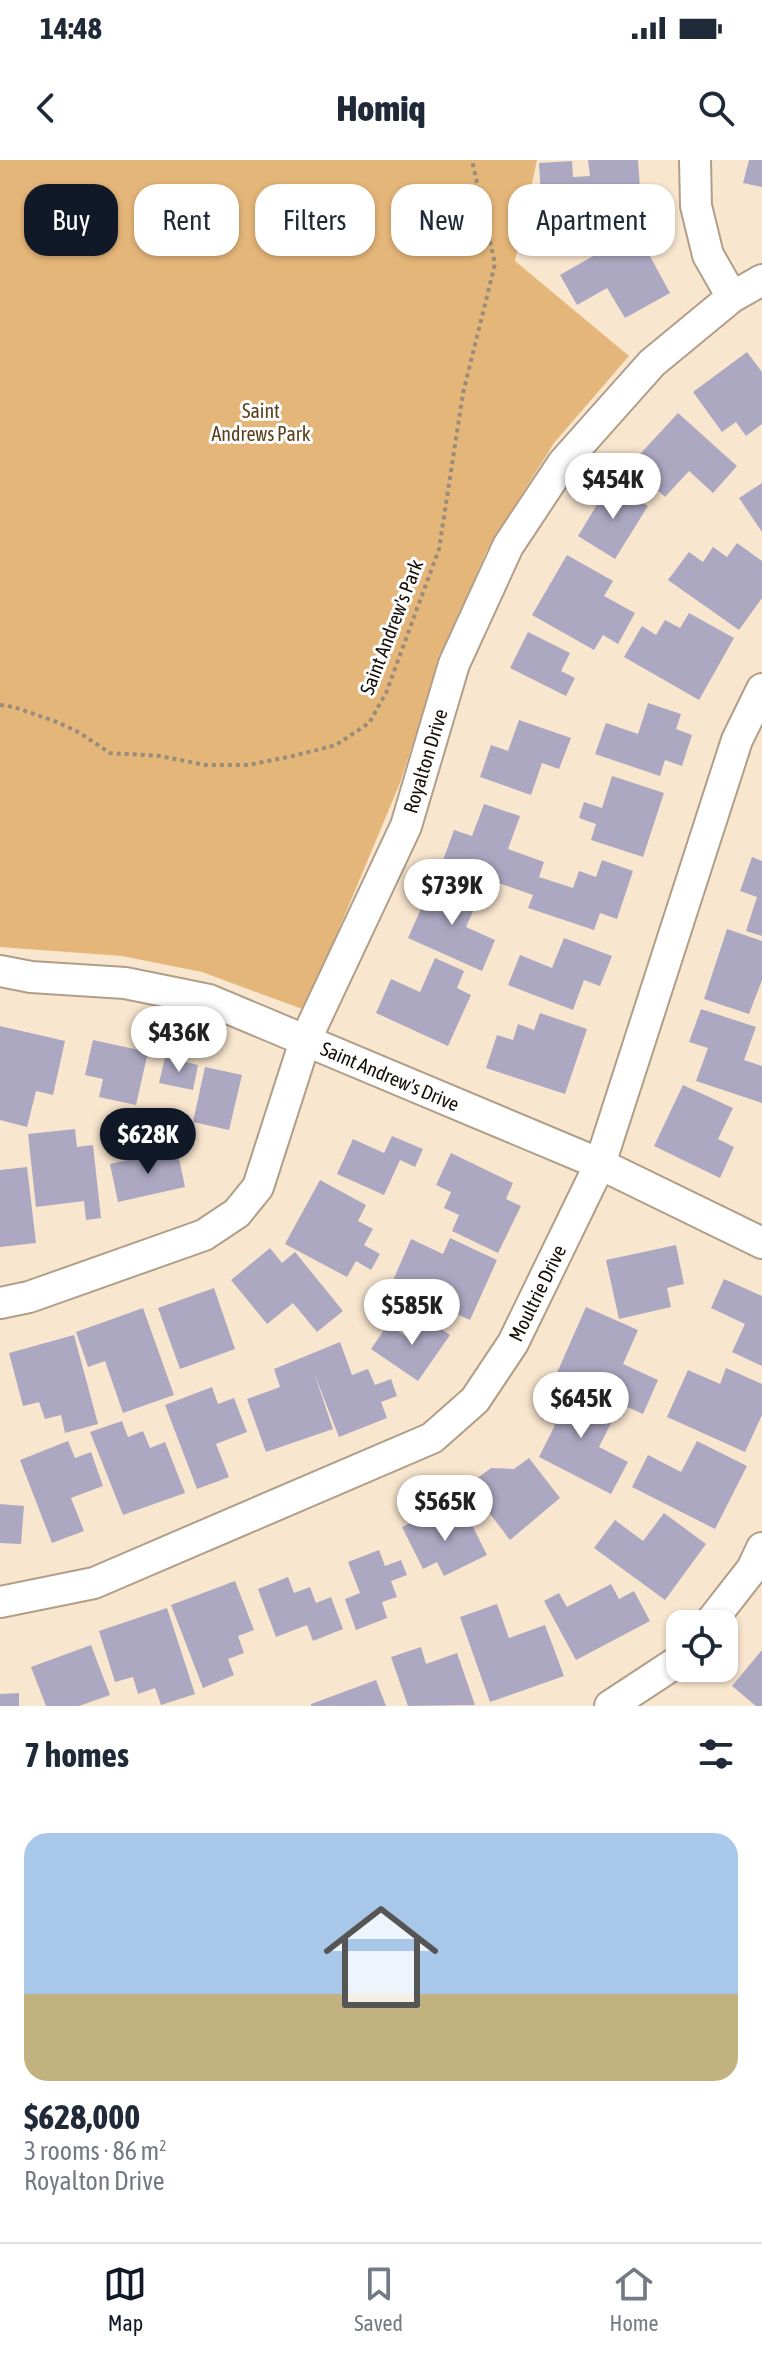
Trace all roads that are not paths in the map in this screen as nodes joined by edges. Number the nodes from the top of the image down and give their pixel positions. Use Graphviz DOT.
graph roads {
  1 [pos="695,160"];
  2 [pos="762,280"];
  3 [pos="732,297"];
  4 [pos="762,689"];
  5 [pos="0,971"];
  6 [pos="305,1041"];
  7 [pos="600,1164"];
  8 [pos="762,1243"];
  9 [pos="0,1303"];
  10 [pos="762,1548"];
  11 [pos="0,1602"];
  12 [pos="720,1610"];
  13 [pos="666,1669"];
  14 [pos="610,1706"];
  1 -- 3 [label="street"];
  2 -- 3 [label="street, Royalton Drive"];
  3 -- 6 [label="street, Royalton Drive"];
  4 -- 7 [label="street, Moultrie Drive"];
  5 -- 6 [label="street, Saint Andrew's Drive"];
  6 -- 7 [label="street, Saint Andrew's Drive"];
  6 -- 9 [label="street, Royalton Drive"];
  7 -- 8 [label="street, Saint Andrew's Drive"];
  7 -- 11 [label="street, Moultrie Drive"];
  10 -- 12 [label="street"];
  13 -- 14 [label="street"];
}
